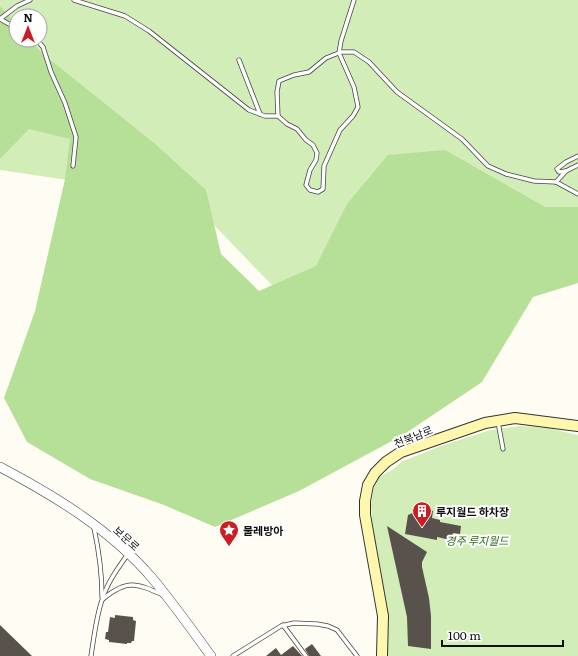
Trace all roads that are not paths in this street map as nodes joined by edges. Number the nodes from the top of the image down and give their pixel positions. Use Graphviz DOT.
graph roads {
  1 [pos="30,0"];
  2 [pos="74,0"];
  3 [pos="354,0"];
  4 [pos="0,19"];
  5 [pos="43,48"];
  6 [pos="339,53"];
  7 [pos="239,60"];
  8 [pos="260,114"];
  9 [pos="278,116"];
  10 [pos="578,156"];
  11 [pos="578,165"];
  12 [pos="73,166"];
  13 [pos="566,171"];
  14 [pos="556,182"];
  15 [pos="578,194"];
  16 [pos="497,421"];
  17 [pos="578,426"];
  18 [pos="503,449"];
  19 [pos="0,467"];
  20 [pos="94,526"];
  21 [pos="128,554"];
  22 [pos="166,596"];
  23 [pos="102,600"];
  24 [pos="283,625"];
  25 [pos="91,656"];
  26 [pos="212,656"];
  27 [pos="232,656"];
  28 [pos="306,656"];
  29 [pos="357,656"];
  30 [pos="382,656"];
  1 -- 4 [label="lane"];
  2 -- 8 [label="lane"];
  3 -- 6 [label="lane"];
  5 -- 12 [label="lane"];
  6 -- 9 [label="lane"];
  6 -- 9 [label="lane"];
  6 -- 14 [label="lane"];
  7 -- 8 [label="lane"];
  8 -- 9 [label="lane"];
  10 -- 13 [label="lane"];
  11 -- 13 [label="lane"];
  13 -- 14 [label="lane"];
  14 -- 15 [label="lane"];
  16 -- 17 [label="main road, 천북남로"];
  16 -- 18 [label="lane"];
  16 -- 30 [label="main road, 천북남로"];
  19 -- 20 [label="street, 보문로"];
  20 -- 21 [label="street, 보문로"];
  20 -- 23 [label="lane"];
  21 -- 22 [label="street, 보문로"];
  21 -- 23 [label="lane"];
  22 -- 23 [label="lane"];
  22 -- 26 [label="street, 보문로"];
  23 -- 25 [label="lane"];
  24 -- 27 [label="lane"];
  24 -- 28 [label="lane"];
  24 -- 29 [label="lane"];
}
